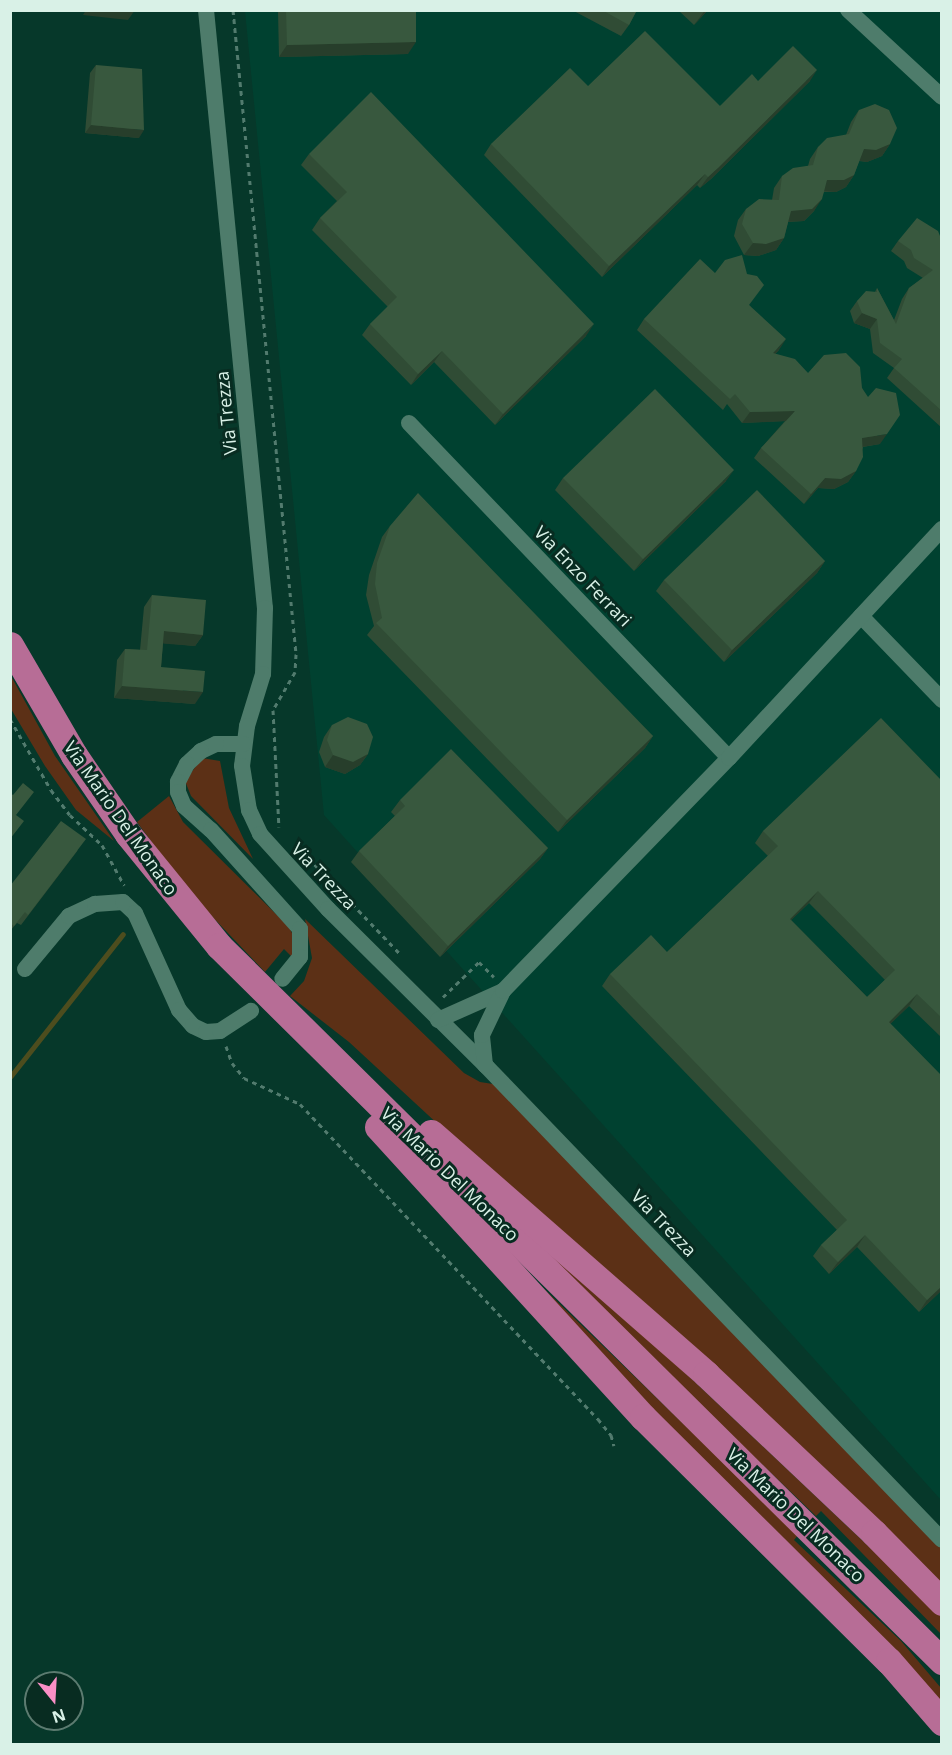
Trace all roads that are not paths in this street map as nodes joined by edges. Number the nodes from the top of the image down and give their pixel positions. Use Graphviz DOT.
graph roads {
  1 [pos="206,10"];
  2 [pos="848,10"];
  3 [pos="942,97"];
  4 [pos="409,423"];
  5 [pos="942,529"];
  6 [pos="861,616"];
  7 [pos="10,645"];
  8 [pos="942,700"];
  9 [pos="243,744"];
  10 [pos="729,758"];
  11 [pos="25,969"];
  12 [pos="282,980"];
  13 [pos="504,990"];
  14 [pos="467,1007"];
  15 [pos="251,1011"];
  16 [pos="490,1015"];
  17 [pos="438,1020"];
  18 [pos="455,1036"];
  19 [pos="328,1055"];
  20 [pos="485,1065"];
  21 [pos="942,1540"];
  22 [pos="942,1602"];
  23 [pos="942,1661"];
  24 [pos="942,1722"];
  1 -- 9 [label="street, Via Trezza"];
  2 -- 3 [label="street"];
  4 -- 10 [label="street, Via Enzo Ferrari"];
  5 -- 6 [label="street"];
  6 -- 8 [label="street"];
  6 -- 10 [label="street"];
  7 -- 19 [label="highway, Via Mario Del Monaco"];
  9 -- 12 [label="street"];
  9 -- 17 [label="street, Via Trezza"];
  10 -- 13 [label="street"];
  11 -- 15 [label="street"];
  13 -- 14 [label="street"];
  13 -- 16 [label="street"];
  14 -- 17 [label="street"];
  14 -- 18 [label="street"];
  16 -- 18 [label="street"];
  16 -- 20 [label="street"];
  17 -- 18 [label="street, Via Trezza"];
  18 -- 20 [label="street, Via Trezza"];
  19 -- 22 [label="highway"];
  19 -- 23 [label="highway, Via Mario Del Monaco"];
  19 -- 24 [label="highway"];
  20 -- 21 [label="street, Via Trezza"];
}
